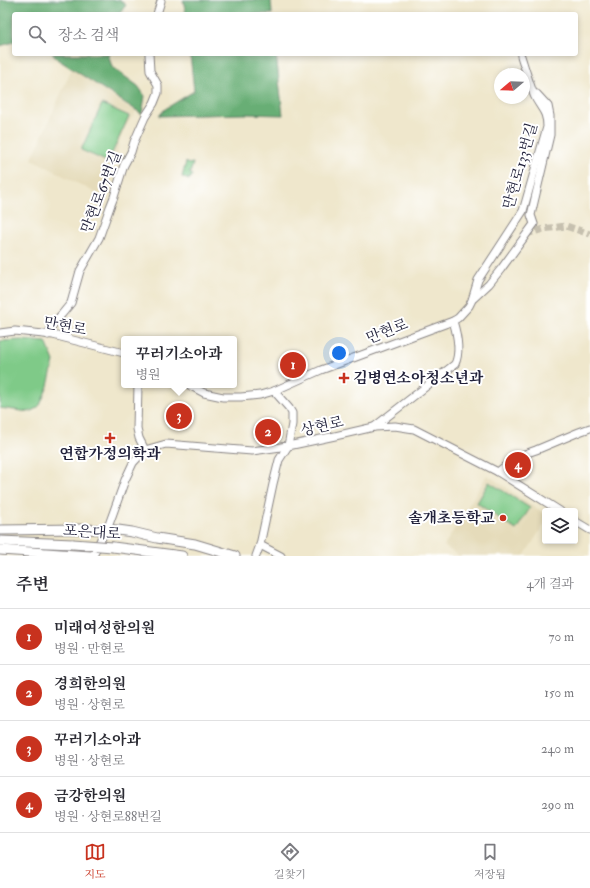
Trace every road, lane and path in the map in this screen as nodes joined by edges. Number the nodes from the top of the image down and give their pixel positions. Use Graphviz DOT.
graph roads {
  1 [pos="161,1"];
  2 [pos="158,12"];
  3 [pos="149,56"];
  4 [pos="521,56"];
  5 [pos="532,88"];
  6 [pos="472,300"];
  7 [pos="453,321"];
  8 [pos="0,333"];
  9 [pos="48,335"];
  10 [pos="121,352"];
  11 [pos="138,388"];
  12 [pos="195,388"];
  13 [pos="274,391"];
  14 [pos="374,426"];
  15 [pos="590,428"];
  16 [pos="288,446"];
  17 [pos="144,450"];
  18 [pos="498,472"];
  19 [pos="555,508"];
  20 [pos="578,522"];
  21 [pos="0,530"];
  22 [pos="107,530"];
  23 [pos="590,530"];
  24 [pos="0,541"];
  25 [pos="260,545"];
  26 [pos="0,550"];
  27 [pos="92,556"];
  28 [pos="182,556"];
  29 [pos="235,556"];
  30 [pos="256,556"];
  31 [pos="281,556"];
  1 -- 2 [label="street"];
  3 -- 9 [label="street, 만현로67번길"];
  4 -- 5 [label="street, 만현로133번길"];
  5 -- 6 [label="street, 만현로133번길"];
  5 -- 6 [label="street"];
  6 -- 7 [label="street, 만현로"];
  7 -- 13 [label="street, 만현로"];
  7 -- 14 [label="street"];
  8 -- 9 [label="street, 만현로"];
  9 -- 10 [label="street, 만현로"];
  11 -- 17 [label="street"];
  12 -- 13 [label="street, 만현로"];
  13 -- 16 [label="street"];
  14 -- 16 [label="street, 상현로"];
  14 -- 18 [label="street, 상현로"];
  15 -- 18 [label="street"];
  16 -- 17 [label="street, 상현로"];
  16 -- 25 [label="street"];
  17 -- 22 [label="street"];
  18 -- 19 [label="street, 상현로"];
  20 -- 23 [label="street"];
  21 -- 22 [label="main road"];
  22 -- 27 [label="street"];
  22 -- 29 [label="main road"];
  24 -- 28 [label="main road, 포은대로, bridge"];
  25 -- 30 [label="street"];
  25 -- 31 [label="street"];
  26 -- 27 [label="main road, 포은대로"];
}
